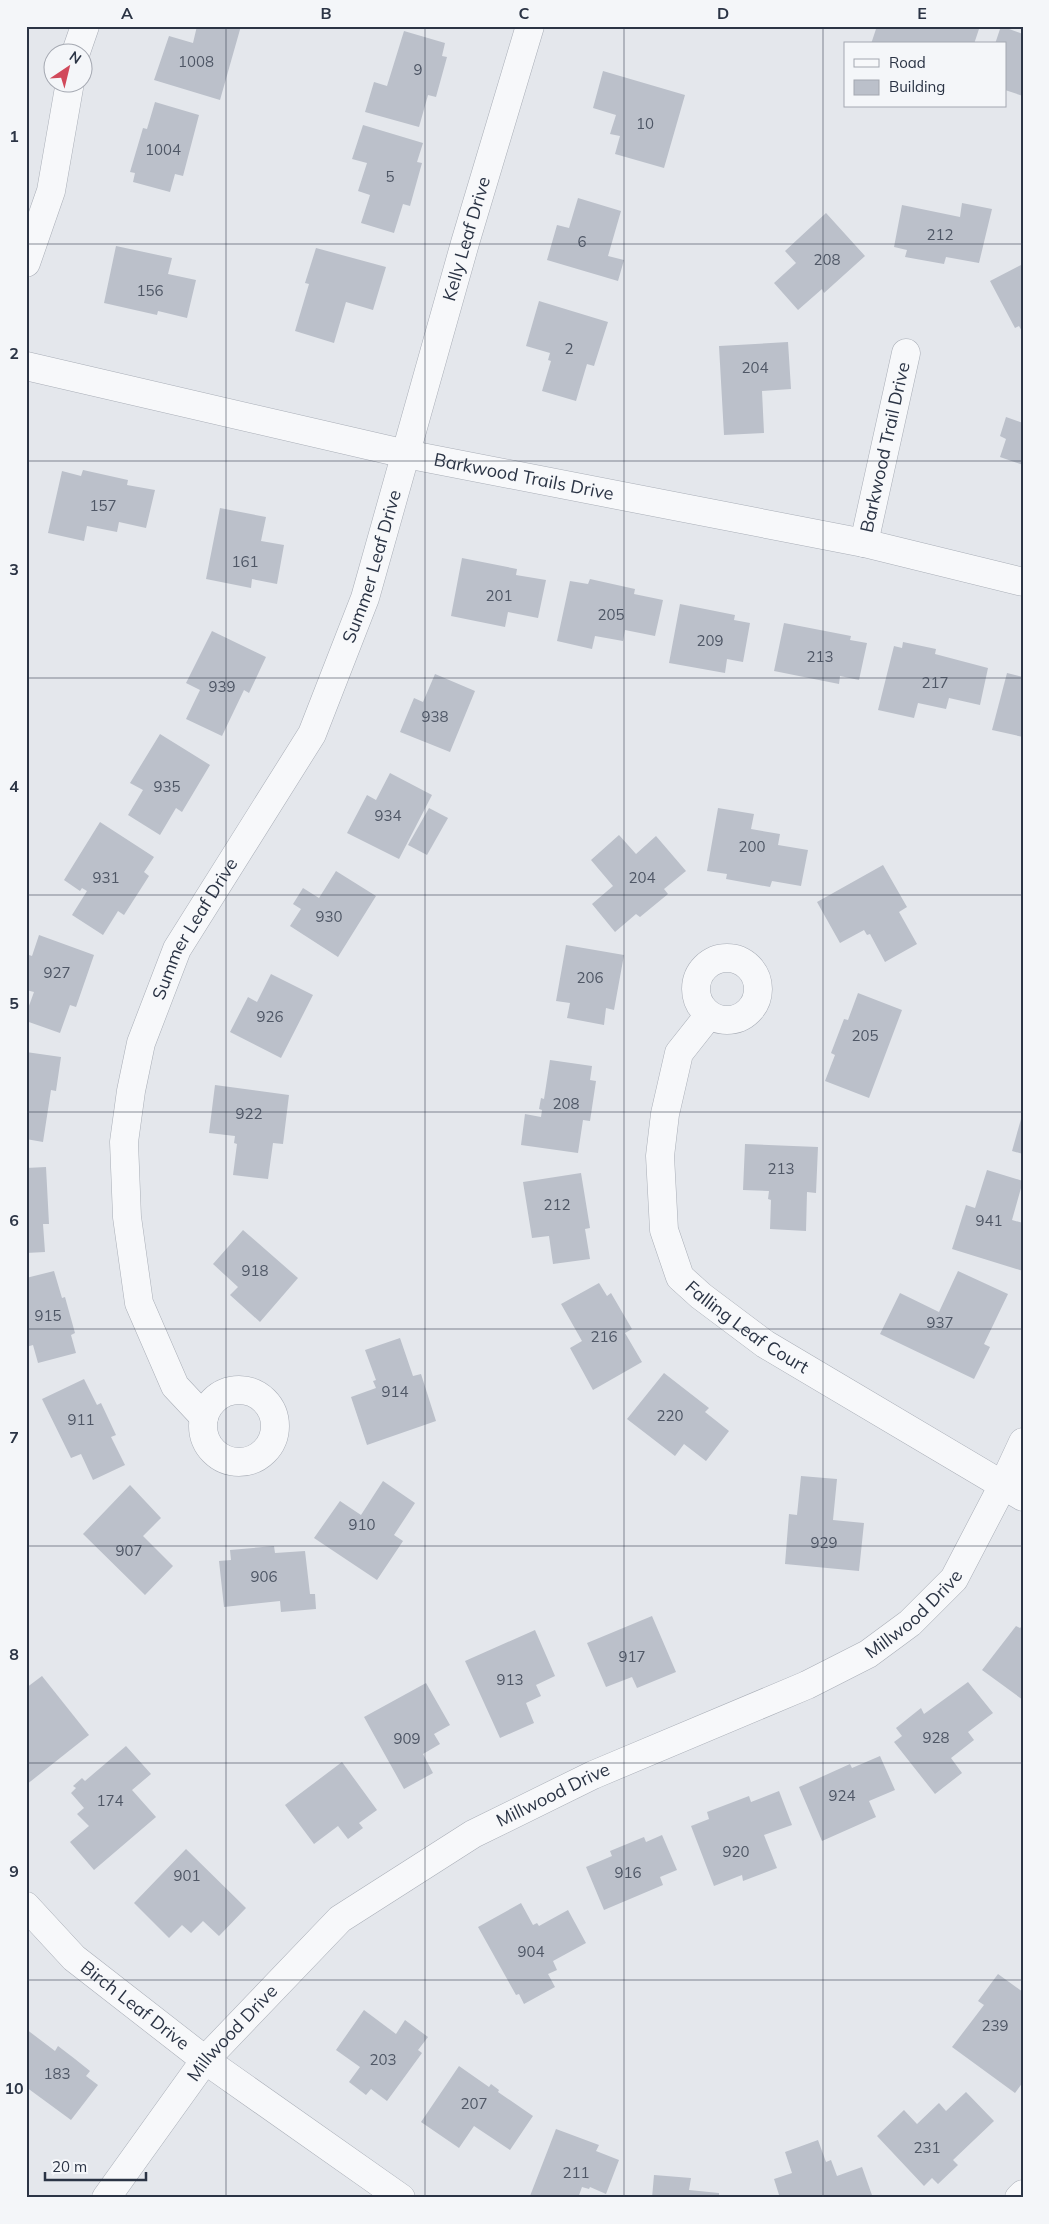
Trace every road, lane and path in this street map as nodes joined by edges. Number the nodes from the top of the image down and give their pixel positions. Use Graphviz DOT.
graph roads {
  1 [pos="85,26"];
  2 [pos="530,26"];
  3 [pos="79,42"];
  4 [pos="68,92"];
  5 [pos="26,263"];
  6 [pos="906,353"];
  7 [pos="26,366"];
  8 [pos="406,454"];
  9 [pos="864,543"];
  10 [pos="1023,582"];
  11 [pos="709,1014"];
  12 [pos="204,1416"];
  13 [pos="1023,1442"];
  14 [pos="1013,1491"];
  15 [pos="26,1906"];
  16 [pos="205,2060"];
  17 [pos="1023,2194"];
  18 [pos="106,2198"];
  19 [pos="401,2198"];
  20 [pos="1019,2198"];
  1 -- 3 [label="street"];
  2 -- 8 [label="street, Kelly Leaf Drive"];
  4 -- 5 [label="street"];
  6 -- 9 [label="street, Barkwood Trail Drive"];
  7 -- 8 [label="street, Barkwood Trails Drive"];
  8 -- 9 [label="street, Barkwood Trails Drive"];
  8 -- 12 [label="street, Summer Leaf Drive"];
  9 -- 10 [label="street, Barkwood Trails Drive"];
  11 -- 14 [label="street, Falling Leaf Court"];
  13 -- 14 [label="street, Millwood Drive"];
  14 -- 16 [label="street, Millwood Drive"];
  15 -- 16 [label="street, Birch Leaf Drive"];
  16 -- 18 [label="street, Millwood Drive"];
  16 -- 19 [label="street, Birch Leaf Drive"];
  17 -- 20 [label="street"];
}
